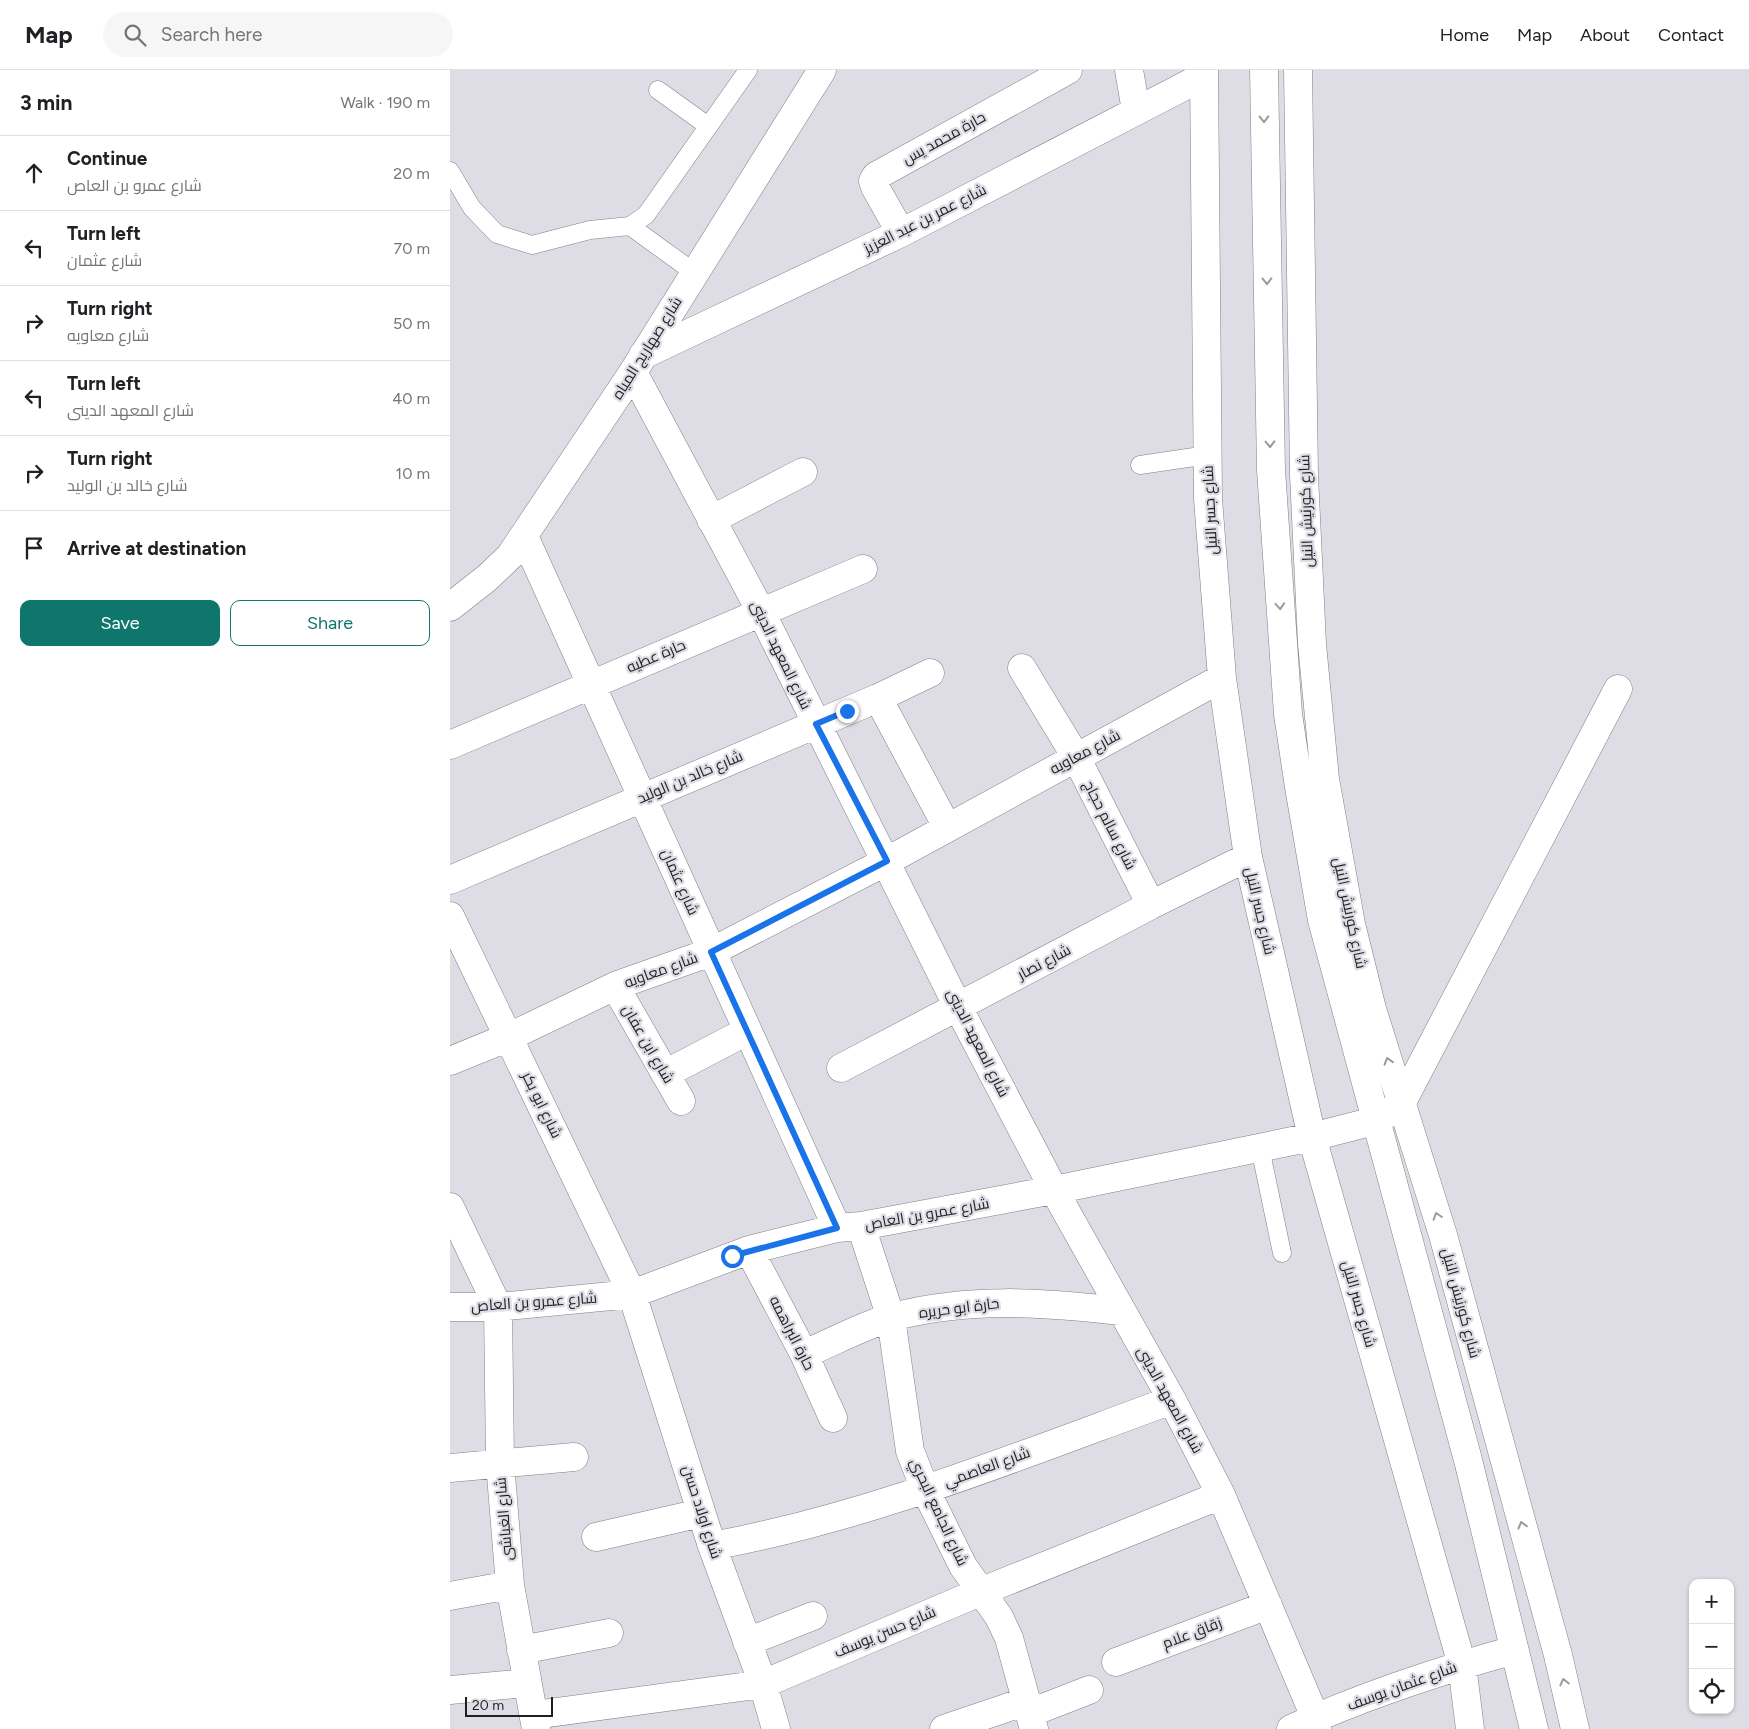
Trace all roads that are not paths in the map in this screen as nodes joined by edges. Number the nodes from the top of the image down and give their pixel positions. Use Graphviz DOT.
graph roads {
  1 [pos="748,70"];
  2 [pos="822,70"];
  3 [pos="1068,70"];
  4 [pos="1129,70"];
  5 [pos="1264,70"];
  6 [pos="1298,70"];
  7 [pos="1204,73"];
  8 [pos="658,90"];
  9 [pos="1136,111"];
  10 [pos="708,126"];
  11 [pos="450,171"];
  12 [pos="630,226"];
  13 [pos="901,233"];
  14 [pos="695,273"];
  15 [pos="638,364"];
  16 [pos="1208,455"];
  17 [pos="1140,465"];
  18 [pos="803,472"];
  19 [pos="711,520"];
  20 [pos="524,536"];
  21 [pos="863,569"];
  22 [pos="450,607"];
  23 [pos="761,612"];
  24 [pos="1022,668"];
  25 [pos="930,673"];
  26 [pos="1222,678"];
  27 [pos="590,684"];
  28 [pos="1618,689"];
  29 [pos="878,698"];
  30 [pos="816,724"];
  31 [pos="450,745"];
  32 [pos="1076,757"];
  33 [pos="641,797"];
  34 [pos="947,827"];
  35 [pos="1248,857"];
  36 [pos="887,861"];
  37 [pos="450,880"];
  38 [pos="1150,905"];
  39 [pos="450,916"];
  40 [pos="711,952"];
  41 [pos="615,986"];
  42 [pos="958,1007"];
  43 [pos="747,1031"];
  44 [pos="509,1037"];
  45 [pos="450,1061"];
  46 [pos="841,1068"];
  47 [pos="665,1074"];
  48 [pos="682,1101"];
  49 [pos="1401,1104"];
  50 [pos="1378,1120"];
  51 [pos="1312,1137"];
  52 [pos="1260,1148"];
  53 [pos="1054,1190"];
  54 [pos="450,1207"];
  55 [pos="849,1227"];
  56 [pos="749,1250"];
  57 [pos="1282,1253"];
  58 [pos="632,1294"];
  59 [pos="450,1307"];
  60 [pos="498,1307"];
  61 [pos="1120,1312"];
  62 [pos="891,1318"];
  63 [pos="804,1354"];
  64 [pos="1172,1400"];
  65 [pos="833,1418"];
  66 [pos="574,1457"];
  67 [pos="500,1464"];
  68 [pos="450,1468"];
  69 [pos="925,1489"];
  70 [pos="1221,1495"];
  71 [pos="701,1513"];
  72 [pos="596,1537"];
  73 [pos="712,1546"];
  74 [pos="510,1585"];
  75 [pos="980,1592"];
  76 [pos="450,1596"];
  77 [pos="1268,1605"];
  78 [pos="812,1616"];
  79 [pos="609,1633"];
  80 [pos="748,1642"];
  81 [pos="521,1650"];
  82 [pos="1514,1650"];
  83 [pos="1116,1662"];
  84 [pos="1462,1665"];
  85 [pos="527,1683"];
  86 [pos="763,1684"];
  87 [pos="450,1690"];
  88 [pos="1089,1690"];
  89 [pos="1030,1714"];
  90 [pos="535,1722"];
  91 [pos="1316,1723"];
  92 [pos="776,1729"];
  93 [pos="944,1729"];
  94 [pos="1291,1729"];
  95 [pos="1470,1729"];
  96 [pos="1534,1729"];
  97 [pos="1575,1729"];
  1 -- 10 [label="lane"];
  2 -- 14 [label="street, شارع صهاريج المياه"];
  3 -- 13 [label="street, حارة محمد يس"];
  4 -- 9 [label="street"];
  5 -- 50 [label="street, شارع كورنيش النيل, one-way"];
  49 -- 6 [label="street, شارع كورنيش النيل, one-way"];
  7 -- 9 [label="street, شارع عمر بن عبد العزيز"];
  7 -- 16 [label="street, شارع جسر النيل"];
  8 -- 10 [label="lane"];
  9 -- 13 [label="street, شارع عمر بن عبد العزيز"];
  10 -- 12 [label="lane"];
  11 -- 12 [label="lane"];
  12 -- 14 [label="lane"];
  13 -- 15 [label="street, شارع عمر بن عبد العزيز"];
  14 -- 15 [label="street, شارع صهاريج المياه"];
  15 -- 19 [label="street, شارع المعهد الدينى"];
  15 -- 20 [label="street, شارع صهاريج المياه"];
  16 -- 17 [label="lane"];
  16 -- 26 [label="street, شارع جسر النيل"];
  18 -- 19 [label="street"];
  19 -- 23 [label="street, شارع المعهد الدينى"];
  20 -- 22 [label="street, شارع صهاريج المياه"];
  20 -- 27 [label="street, شارع عثمان"];
  21 -- 23 [label="street, حارة عطيه"];
  23 -- 27 [label="street, حارة عطيه"];
  23 -- 30 [label="street, شارع المعهد الدينى"];
  24 -- 32 [label="street, شارع سالم حجاج"];
  25 -- 29 [label="street, شارع خالد بن الوليد"];
  26 -- 32 [label="street, شارع معاويه"];
  26 -- 35 [label="street, شارع جسر النيل"];
  27 -- 31 [label="street, حارة عطيه"];
  27 -- 33 [label="street, شارع عثمان"];
  28 -- 49 [label="street"];
  29 -- 30 [label="street, شارع خالد بن الوليد"];
  29 -- 34 [label="street"];
  30 -- 33 [label="street, شارع خالد بن الوليد"];
  30 -- 36 [label="street, شارع المعهد الدينى"];
  32 -- 34 [label="street, شارع معاويه"];
  32 -- 38 [label="street, شارع سالم حجاج"];
  33 -- 37 [label="street, شارع خالد بن الوليد"];
  33 -- 40 [label="street, شارع عثمان"];
  34 -- 36 [label="street, شارع معاويه"];
  35 -- 38 [label="street, شارع نصار"];
  35 -- 51 [label="street, شارع جسر النيل"];
  36 -- 40 [label="street, شارع معاويه"];
  36 -- 42 [label="street, شارع المعهد الدينى"];
  38 -- 42 [label="street, شارع نصار"];
  39 -- 44 [label="street, شارع ابو بكر"];
  40 -- 41 [label="street, شارع معاويه"];
  40 -- 43 [label="street, شارع عثمان"];
  41 -- 44 [label="street, شارع معاويه"];
  41 -- 47 [label="street, شارع ابن عفان"];
  42 -- 46 [label="street, شارع نصار"];
  42 -- 53 [label="street, شارع المعهد الدينى"];
  43 -- 47 [label="street"];
  43 -- 55 [label="street, شارع عثمان"];
  44 -- 45 [label="street, شارع معاويه"];
  44 -- 58 [label="street, شارع ابو بكر"];
  47 -- 48 [label="street, شارع ابن عفان"];
  49 -- 50 [label="street, شارع عمرو بن العاص"];
  97 -- 49 [label="street, شارع كورنيش النيل, one-way"];
  50 -- 51 [label="street, شارع عمرو بن العاص"];
  50 -- 82 [label="street, شارع كورنيش النيل"];
  51 -- 52 [label="street, شارع عمرو بن العاص"];
  51 -- 84 [label="street, شارع جسر النيل"];
  52 -- 53 [label="street, شارع عمرو بن العاص"];
  52 -- 57 [label="lane"];
  53 -- 55 [label="street, شارع عمرو بن العاص"];
  53 -- 61 [label="street, شارع المعهد الدينى"];
  54 -- 60 [label="street"];
  55 -- 56 [label="street, شارع عمرو بن العاص"];
  55 -- 62 [label="street, شارع الجامع البحري"];
  56 -- 58 [label="street, شارع عمرو بن العاص"];
  56 -- 63 [label="street, حارة البراهمه"];
  58 -- 60 [label="street, شارع عمرو بن العاص"];
  58 -- 71 [label="street, شارع اولاد حسن"];
  59 -- 60 [label="street, شارع عمرو بن العاص"];
  60 -- 67 [label="street, شارع الغباشى"];
  61 -- 62 [label="street, حارة ابو حريره"];
  61 -- 64 [label="street, شارع المعهد الدينى"];
  62 -- 63 [label="street, حارة ابو حريره"];
  62 -- 69 [label="street, شارع الجامع البحري"];
  63 -- 65 [label="street, حارة البراهمه"];
  64 -- 69 [label="street, شارع العاصمي"];
  64 -- 70 [label="street, شارع المعهد الدينى"];
  66 -- 67 [label="street"];
  67 -- 68 [label="street"];
  67 -- 74 [label="street, شارع الغباشى"];
  69 -- 73 [label="street, شارع العاصمي"];
  69 -- 75 [label="street, شارع الجامع البحري"];
  70 -- 75 [label="street, شارع حسن يوسف"];
  70 -- 77 [label="street, شارع المعهد الدينى"];
  71 -- 72 [label="street"];
  71 -- 73 [label="street, شارع اولاد حسن"];
  73 -- 80 [label="street, شارع اولاد حسن"];
  74 -- 76 [label="street"];
  74 -- 81 [label="street, شارع الغباشى"];
  75 -- 86 [label="street, شارع حسن يوسف"];
  75 -- 89 [label="street, شارع الجامع البحري"];
  77 -- 83 [label="street, زقاق علام"];
  77 -- 91 [label="street, شارع المعهد الدينى"];
  78 -- 80 [label="street"];
  79 -- 81 [label="street"];
  80 -- 86 [label="street, شارع اولاد حسن"];
  81 -- 85 [label="street, شارع الغباشى"];
  82 -- 84 [label="street, شارع عثمان يوسف"];
  82 -- 96 [label="street, شارع كورنيش النيل"];
  84 -- 91 [label="street, شارع عثمان يوسف"];
  84 -- 95 [label="street, شارع جسر النيل"];
  85 -- 87 [label="street"];
  85 -- 90 [label="street, شارع الغباشى"];
  86 -- 90 [label="street, شارع حسن يوسف"];
  86 -- 92 [label="street, شارع اولاد حسن"];
  88 -- 89 [label="street"];
  89 -- 93 [label="street"];
  91 -- 94 [label="street, شارع عثمان يوسف"];
}
